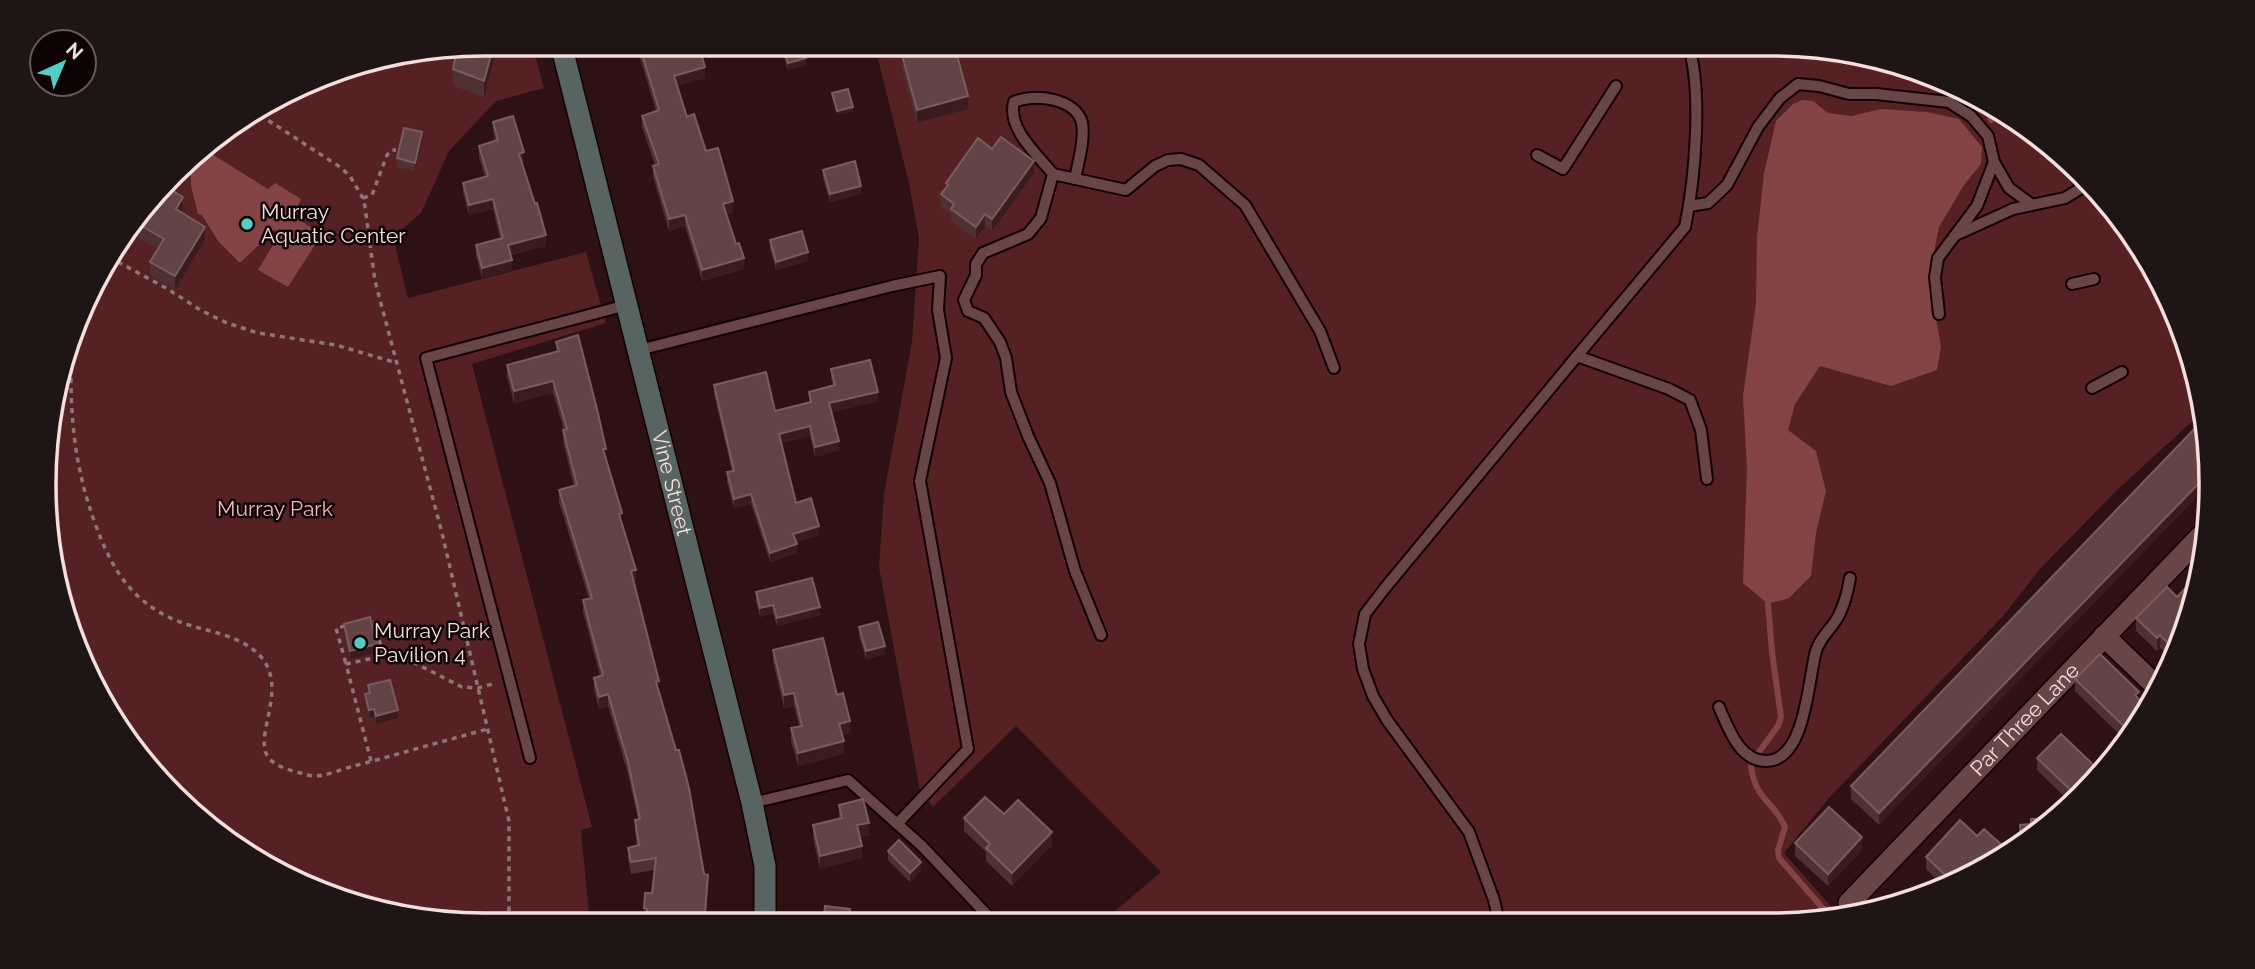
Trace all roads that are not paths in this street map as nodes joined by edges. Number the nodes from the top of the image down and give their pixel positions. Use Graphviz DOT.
graph roads {
  1 [pos="564,56"];
  2 [pos="1692,56"];
  3 [pos="1616,86"];
  4 [pos="1537,155"];
  5 [pos="1994,162"];
  6 [pos="1052,174"];
  7 [pos="1075,179"];
  8 [pos="2080,189"];
  9 [pos="2031,204"];
  10 [pos="1689,206"];
  11 [pos="1956,235"];
  12 [pos="2094,279"];
  13 [pos="2072,284"];
  14 [pos="627,304"];
  15 [pos="1939,314"];
  16 [pos="639,350"];
  17 [pos="1577,356"];
  18 [pos="1334,368"];
  19 [pos="2122,372"];
  20 [pos="2092,388"];
  21 [pos="1707,479"];
  22 [pos="2195,543"];
  23 [pos="1850,578"];
  24 [pos="1101,635"];
  25 [pos="2104,636"];
  26 [pos="2151,681"];
  27 [pos="1718,707"];
  28 [pos="530,758"];
  29 [pos="752,803"];
  30 [pos="897,824"];
  31 [pos="1849,903"];
  32 [pos="765,913"];
  33 [pos="985,913"];
  34 [pos="1497,913"];
  1 -- 14 [label="street, Vine Street"];
  2 -- 10 [label="lane"];
  3 -- 4 [label="lane"];
  5 -- 9 [label="lane"];
  5 -- 10 [label="lane"];
  5 -- 11 [label="lane"];
  6 -- 7 [label="lane"];
  6 -- 7 [label="lane"];
  6 -- 24 [label="lane"];
  7 -- 18 [label="lane"];
  8 -- 9 [label="lane"];
  9 -- 11 [label="lane"];
  10 -- 17 [label="lane"];
  11 -- 15 [label="lane"];
  12 -- 13 [label="lane"];
  14 -- 16 [label="street, Vine Street"];
  14 -- 28 [label="lane"];
  16 -- 29 [label="street, Vine Street"];
  16 -- 30 [label="lane"];
  17 -- 21 [label="lane"];
  17 -- 34 [label="lane"];
  19 -- 20 [label="lane"];
  22 -- 25 [label="street, Par Three Lane"];
  23 -- 27 [label="lane"];
  25 -- 26 [label="street"];
  25 -- 31 [label="street, Par Three Lane"];
  29 -- 30 [label="lane"];
  29 -- 32 [label="street, Vine Street"];
  30 -- 33 [label="lane"];
}
